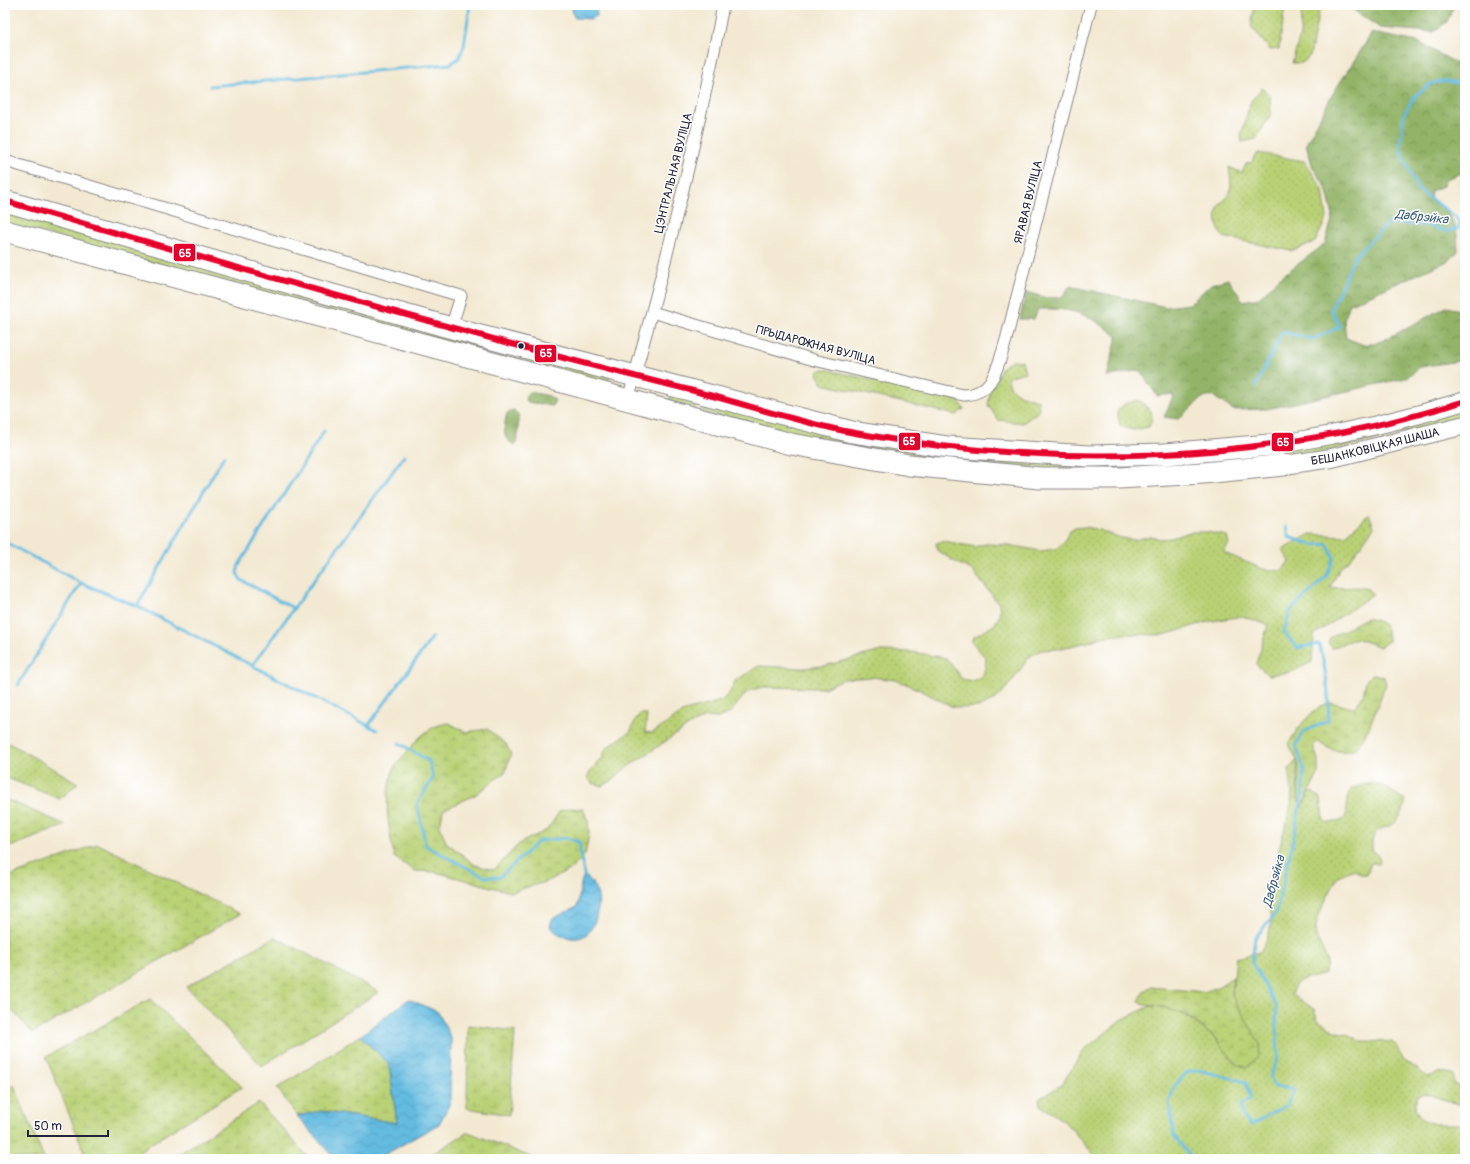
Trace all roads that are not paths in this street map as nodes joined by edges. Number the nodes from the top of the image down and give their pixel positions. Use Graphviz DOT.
graph roads {
  1 [pos="723,5"];
  2 [pos="1091,5"];
  3 [pos="5,161"];
  4 [pos="5,201"];
  5 [pos="5,232"];
  6 [pos="652,312"];
  7 [pos="451,328"];
  8 [pos="635,377"];
  9 [pos="974,395"];
  10 [pos="628,400"];
  11 [pos="1465,401"];
  12 [pos="1465,425"];
  13 [pos="1281,444"];
  14 [pos="1284,465"];
  1 -- 6 [label="street, ЦЭНТРАЛЬНАЯ ВУЛІЦА"];
  2 -- 9 [label="street, ЯРАВАЯ ВУЛІЦА"];
  3 -- 7 [label="street"];
  4 -- 7 [label="highway"];
  5 -- 10 [label="highway"];
  6 -- 8 [label="street, ЦЭНТРАЛЬНАЯ ВУЛІЦА"];
  6 -- 9 [label="street, ПРЫДАРОЖНАЯ ВУЛІЦА"];
  7 -- 8 [label="highway"];
  8 -- 10 [label="street, ЦЭНТРАЛЬНАЯ ВУЛІЦА"];
  8 -- 13 [label="highway"];
  10 -- 14 [label="highway"];
  11 -- 13 [label="main road, БЕШАНКОВІЦКАЯ ШАША"];
  12 -- 14 [label="main road, БЕШАНКОВІЦКАЯ ШАША"];
}
